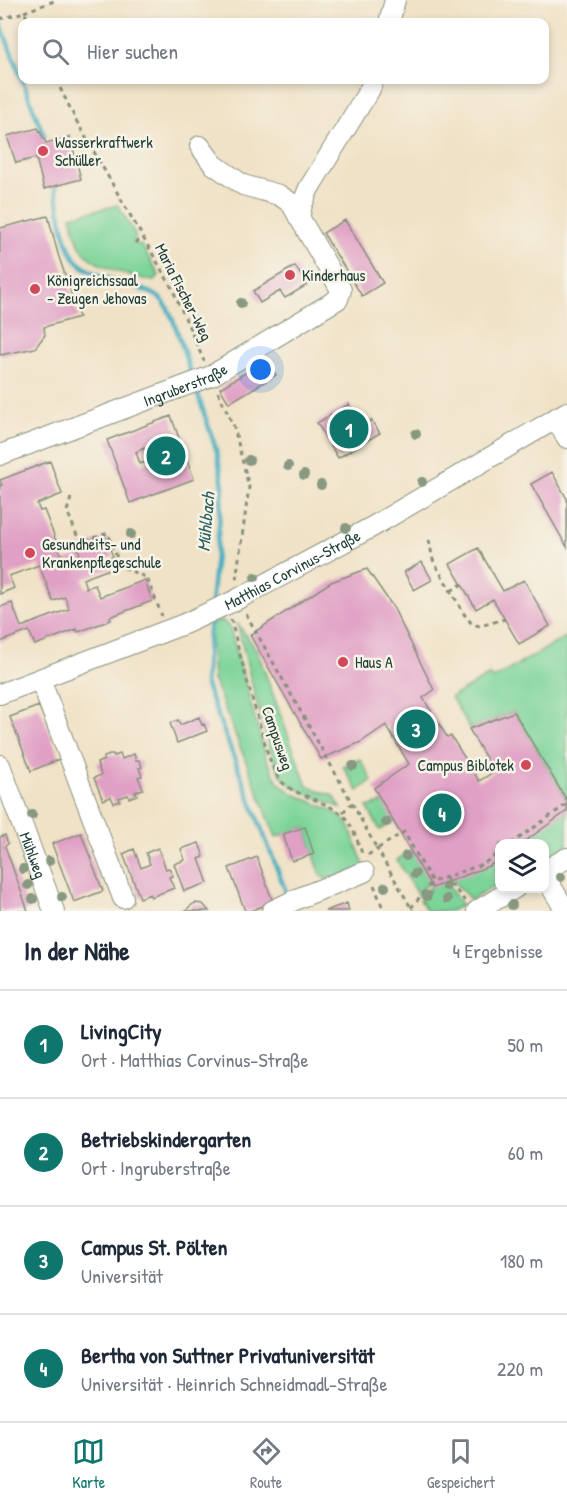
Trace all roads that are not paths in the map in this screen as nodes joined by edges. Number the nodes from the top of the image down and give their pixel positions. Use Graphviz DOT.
graph roads {
  1 [pos="395,0"];
  2 [pos="390,18"];
  3 [pos="372,84"];
  4 [pos="200,146"];
  5 [pos="299,218"];
  6 [pos="561,415"];
  7 [pos="567,438"];
  8 [pos="0,455"];
  9 [pos="40,679"];
  10 [pos="0,694"];
  11 [pos="0,765"];
  12 [pos="567,858"];
  13 [pos="367,870"];
  14 [pos="549,870"];
  15 [pos="549,882"];
  16 [pos="504,893"];
  17 [pos="123,898"];
  18 [pos="472,908"];
  19 [pos="276,909"];
  20 [pos="54,911"];
  21 [pos="566,911"];
  1 -- 2 [label="street"];
  3 -- 5 [label="street"];
  4 -- 5 [label="street, Ingruberstraße"];
  5 -- 8 [label="street, Ingruberstraße"];
  6 -- 7 [label="street"];
  6 -- 9 [label="street, Matthias Corvinus-Straße"];
  9 -- 10 [label="street, Matthias Corvinus-Straße"];
  9 -- 17 [label="street"];
  11 -- 20 [label="street, Mühlweg"];
  12 -- 14 [label="street"];
  13 -- 19 [label="street"];
  15 -- 21 [label="street"];
  16 -- 18 [label="street"];
}
